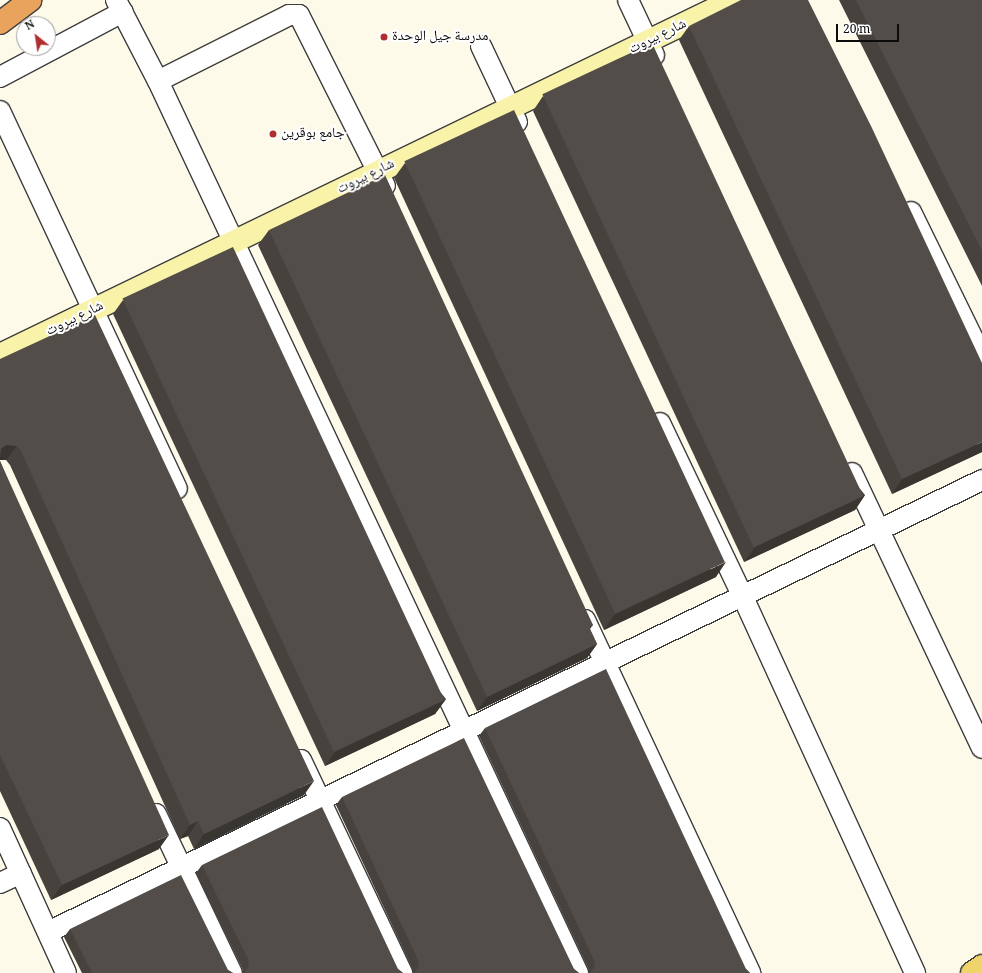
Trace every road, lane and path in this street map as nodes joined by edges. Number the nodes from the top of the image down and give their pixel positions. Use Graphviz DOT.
graph roads {
  1 [pos="30,0"];
  2 [pos="628,0"];
  3 [pos="732,0"];
  4 [pos="120,6"];
  5 [pos="0,23"];
  6 [pos="648,42"];
  7 [pos="481,46"];
  8 [pos="661,71"];
  9 [pos="0,77"];
  10 [pos="158,81"];
  11 [pos="510,107"];
  12 [pos="0,111"];
  13 [pos="527,143"];
  14 [pos="378,170"];
  15 [pos="901,193"];
  16 [pos="395,206"];
  17 [pos="234,243"];
  18 [pos="94,310"];
  19 [pos="0,355"];
  20 [pos="982,357"];
  21 [pos="653,408"];
  22 [pos="844,457"];
  23 [pos="982,480"];
  24 [pos="184,505"];
  25 [pos="878,528"];
  26 [pos="742,595"];
  27 [pos="578,604"];
  28 [pos="604,662"];
  29 [pos="463,732"];
  30 [pos="293,743"];
  31 [pos="982,748"];
  32 [pos="148,795"];
  33 [pos="320,800"];
  34 [pos="0,828"];
  35 [pos="180,867"];
  36 [pos="21,873"];
  37 [pos="0,883"];
  38 [pos="48,932"];
  39 [pos="982,966"];
  40 [pos="66,973"];
  41 [pos="232,973"];
  42 [pos="402,973"];
  43 [pos="578,973"];
  44 [pos="750,973"];
  45 [pos="915,973"];
  46 [pos="972,973"];
  1 -- 5 [label="highway"];
  2 -- 6 [label="street"];
  3 -- 6 [label="street, شارع بيروت"];
  4 -- 9 [label="street"];
  4 -- 10 [label="street"];
  6 -- 8 [label="street"];
  6 -- 11 [label="street, شارع بيروت"];
  7 -- 11 [label="street"];
  10 -- 14 [label="street"];
  10 -- 17 [label="street"];
  11 -- 13 [label="street"];
  11 -- 14 [label="street, شارع بيروت"];
  12 -- 18 [label="street"];
  14 -- 16 [label="street"];
  14 -- 17 [label="street, شارع بيروت"];
  15 -- 20 [label="street"];
  17 -- 18 [label="street, شارع بيروت"];
  17 -- 29 [label="street"];
  18 -- 19 [label="street, شارع بيروت"];
  18 -- 24 [label="street"];
  21 -- 26 [label="street"];
  22 -- 25 [label="street"];
  23 -- 25 [label="street"];
  25 -- 26 [label="street"];
  25 -- 31 [label="street"];
  26 -- 28 [label="street"];
  26 -- 45 [label="street"];
  27 -- 28 [label="street"];
  28 -- 29 [label="street"];
  28 -- 44 [label="street"];
  29 -- 33 [label="street"];
  29 -- 43 [label="street"];
  30 -- 33 [label="street"];
  32 -- 35 [label="street"];
  33 -- 35 [label="street"];
  33 -- 42 [label="street"];
  34 -- 36 [label="street"];
  35 -- 38 [label="street"];
  35 -- 41 [label="street"];
  36 -- 37 [label="street"];
  36 -- 38 [label="street"];
  38 -- 40 [label="street"];
  39 -- 46 [label="main road"];
}
